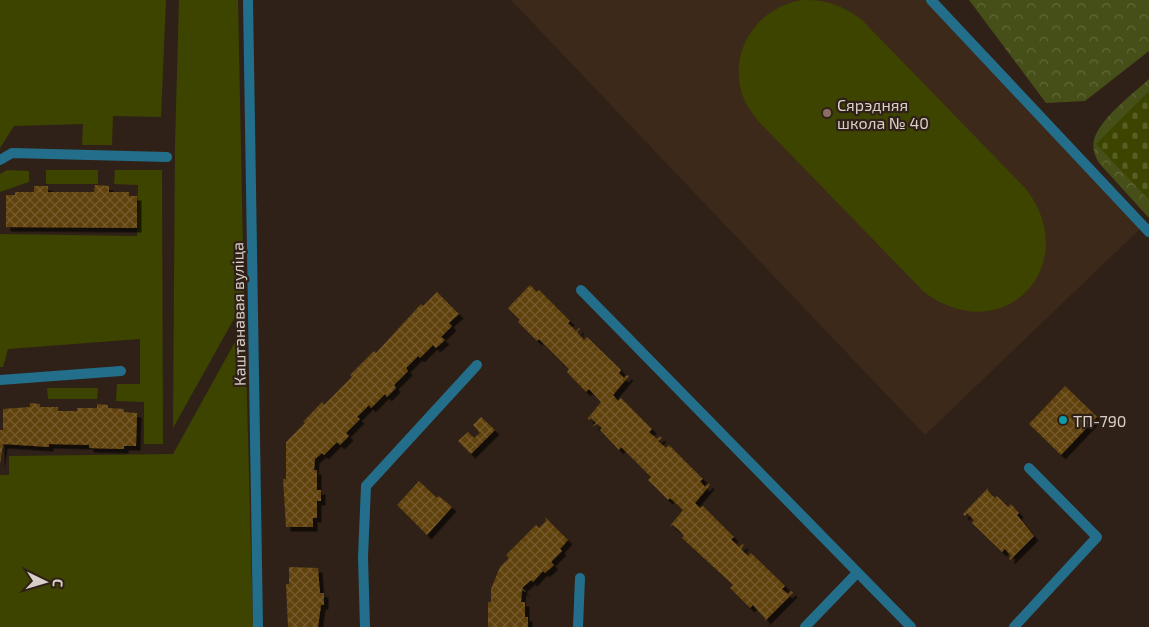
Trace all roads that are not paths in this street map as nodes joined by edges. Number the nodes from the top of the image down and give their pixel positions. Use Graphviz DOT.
graph roads {
  1 [pos="248,0"];
  2 [pos="931,0"];
  3 [pos="167,157"];
  4 [pos="0,160"];
  5 [pos="1149,232"];
  6 [pos="581,290"];
  7 [pos="476,365"];
  8 [pos="121,371"];
  9 [pos="0,380"];
  10 [pos="1029,468"];
  11 [pos="858,573"];
  12 [pos="580,578"];
  13 [pos="258,627"];
  14 [pos="365,627"];
  15 [pos="578,627"];
  16 [pos="805,627"];
  17 [pos="911,627"];
  18 [pos="1014,627"];
  1 -- 13 [label="street, Каштанавая вуліца"];
  2 -- 5 [label="street"];
  3 -- 4 [label="street"];
  6 -- 11 [label="street"];
  7 -- 14 [label="street"];
  8 -- 9 [label="street"];
  10 -- 18 [label="street"];
  11 -- 16 [label="street"];
  11 -- 17 [label="street"];
  12 -- 15 [label="street"];
}
